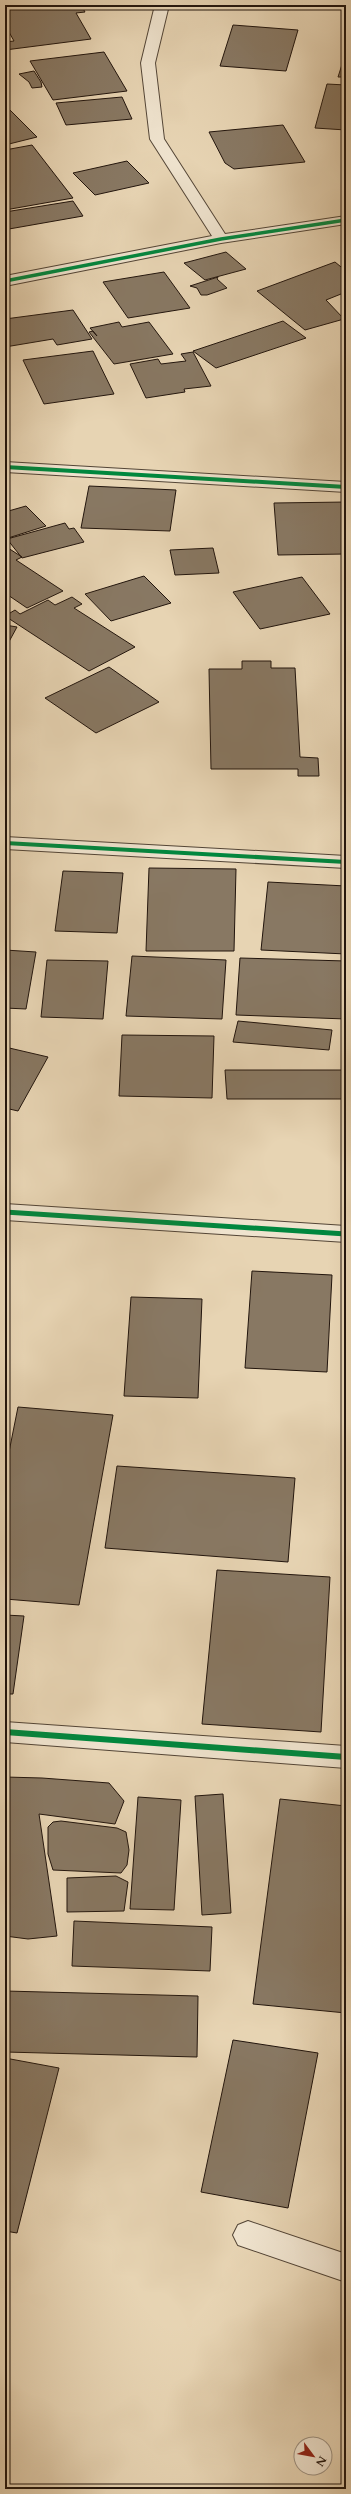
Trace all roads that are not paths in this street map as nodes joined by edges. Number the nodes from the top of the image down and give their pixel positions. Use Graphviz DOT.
graph roads {
  1 [pos="162,5"];
  2 [pos="346,220"];
  3 [pos="222,239"];
  4 [pos="5,281"];
  5 [pos="5,467"];
  6 [pos="346,487"];
  7 [pos="5,843"];
  8 [pos="346,862"];
  9 [pos="5,1212"];
  10 [pos="346,1234"];
  11 [pos="5,1732"];
  12 [pos="346,1756"];
  13 [pos="248,2235"];
  14 [pos="346,2268"];
  1 -- 3 [label="street"];
  2 -- 3 [label="street"];
  3 -- 4 [label="street"];
  5 -- 6 [label="street"];
  7 -- 8 [label="street"];
  9 -- 10 [label="street"];
  11 -- 12 [label="street"];
  13 -- 14 [label="street"];
}
